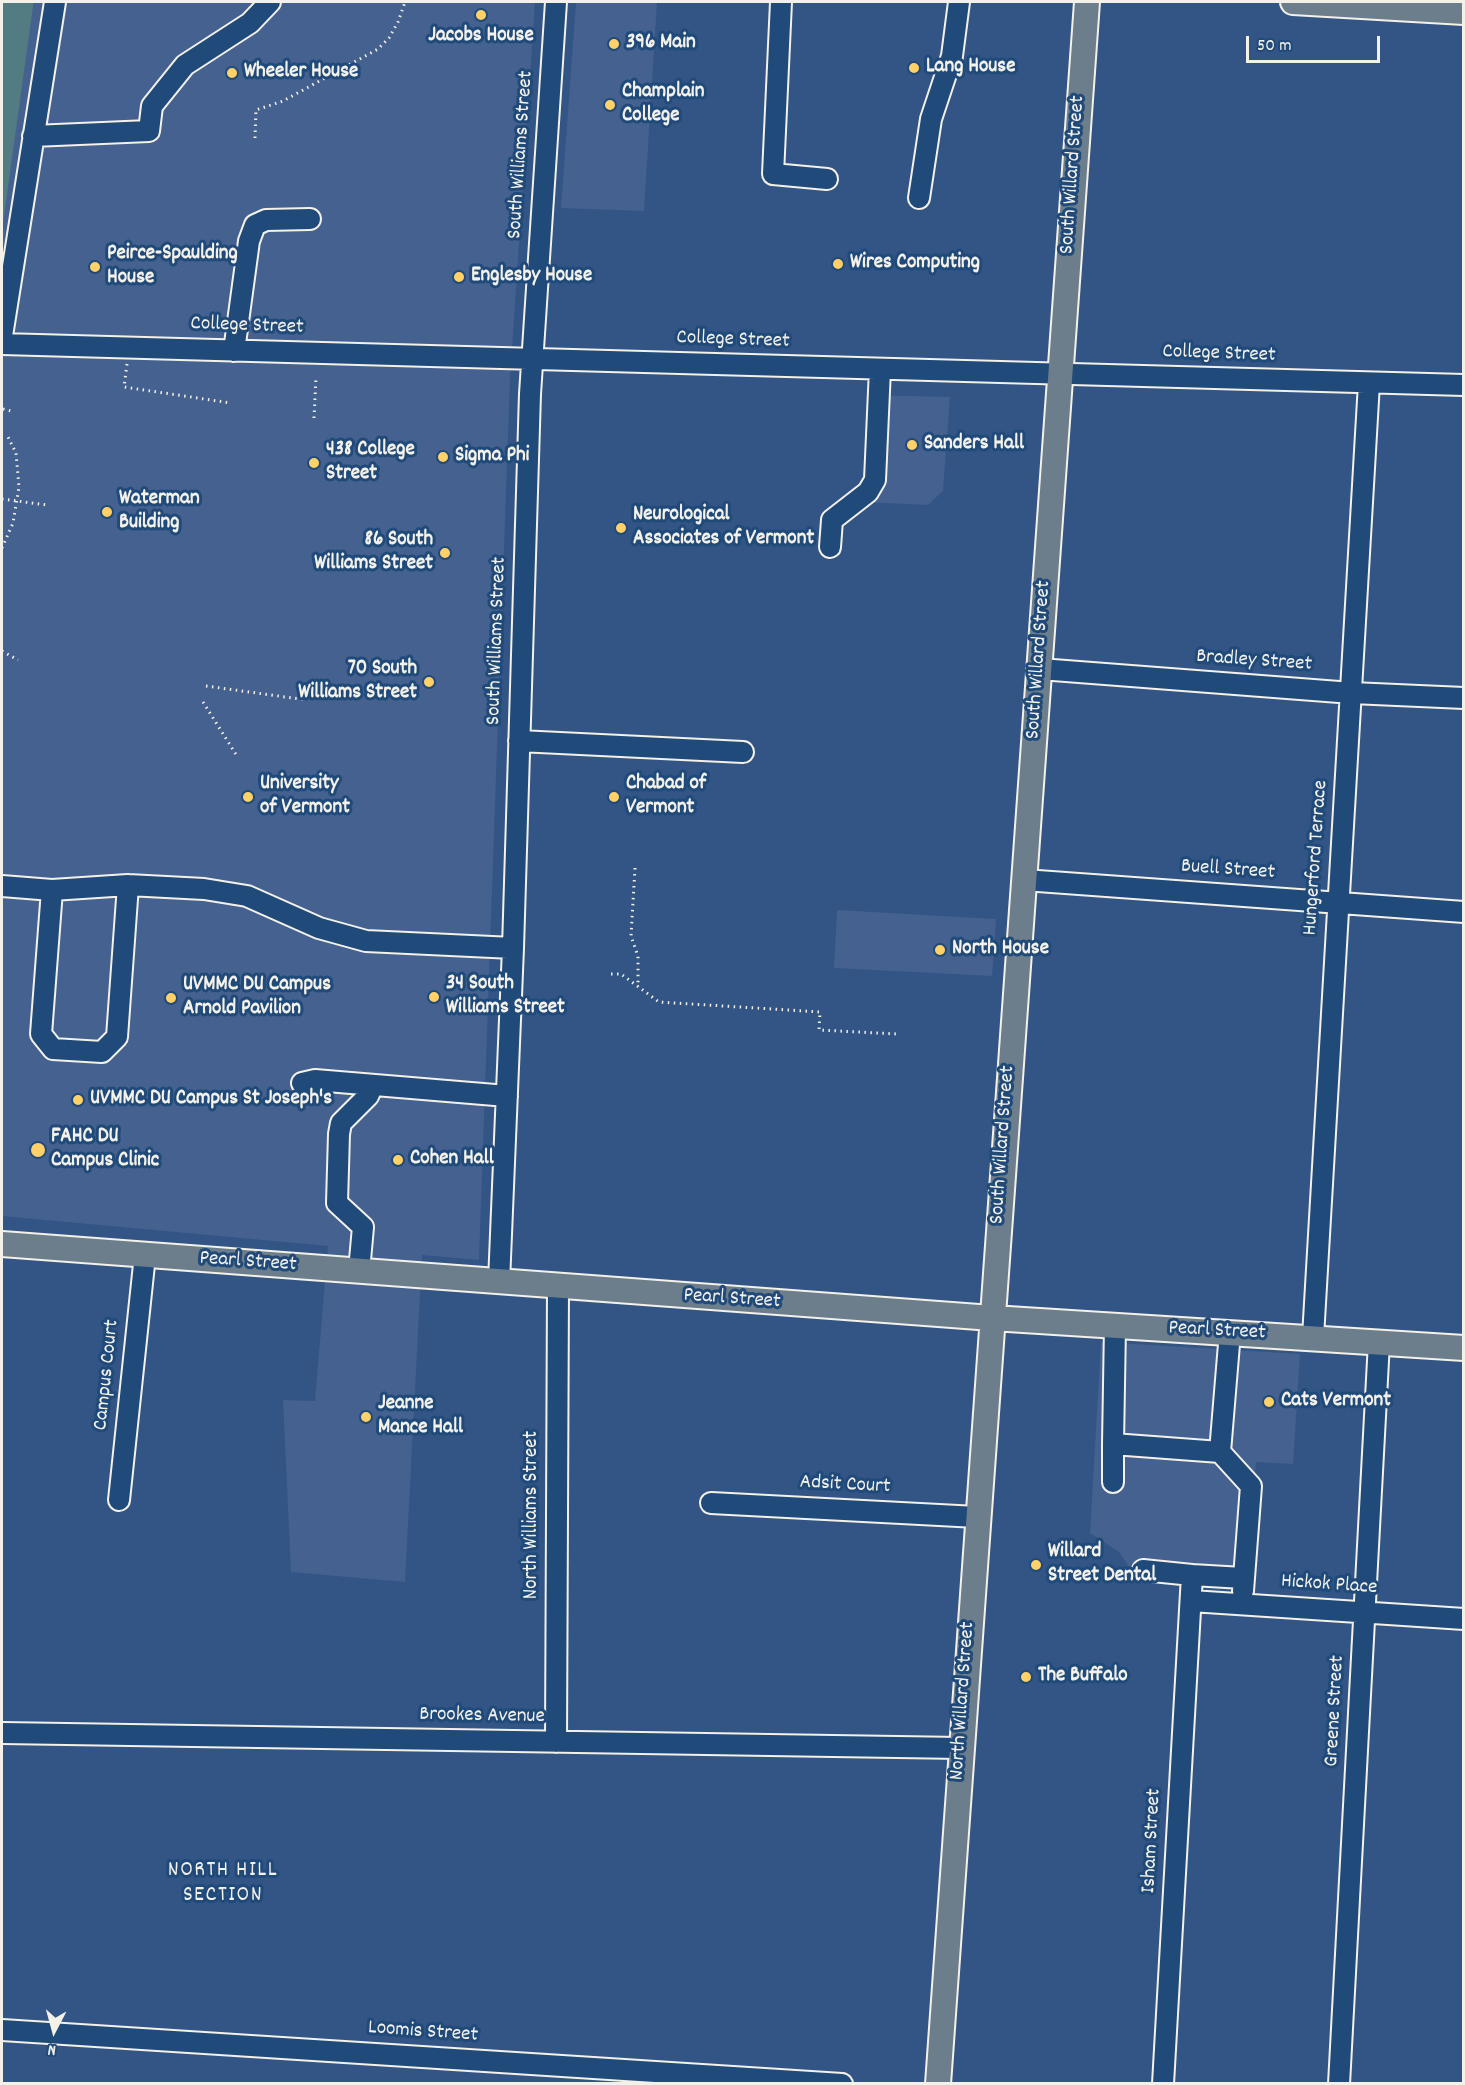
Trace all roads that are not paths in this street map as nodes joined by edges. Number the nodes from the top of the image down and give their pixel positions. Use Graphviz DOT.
graph roads {
  1 [pos="55,2"];
  2 [pos="270,2"];
  3 [pos="556,2"];
  4 [pos="781,2"];
  5 [pos="959,2"];
  6 [pos="1087,2"];
  7 [pos="1293,2"];
  8 [pos="1464,12"];
  9 [pos="33,136"];
  10 [pos="826,179"];
  11 [pos="919,198"];
  12 [pos="310,219"];
  13 [pos="2,336"];
  14 [pos="2,344"];
  15 [pos="234,351"];
  16 [pos="532,359"];
  17 [pos="880,369"];
  18 [pos="1059,374"];
  19 [pos="1369,383"];
  20 [pos="1464,385"];
  21 [pos="830,547"];
  22 [pos="1040,669"];
  23 [pos="1352,693"];
  24 [pos="1464,698"];
  25 [pos="519,741"];
  26 [pos="743,752"];
  27 [pos="1024,880"];
  28 [pos="128,885"];
  29 [pos="2,886"];
  30 [pos="52,890"];
  31 [pos="1338,903"];
  32 [pos="1464,912"];
  33 [pos="513,948"];
  34 [pos="302,1083"];
  35 [pos="373,1084"];
  36 [pos="507,1096"];
  37 [pos="2,1244"];
  38 [pos="145,1256"];
  39 [pos="359,1271"];
  40 [pos="499,1282"];
  41 [pos="558,1287"];
  42 [pos="992,1318"];
  43 [pos="1115,1326"];
  44 [pos="1230,1332"];
  45 [pos="1313,1337"];
  46 [pos="1379,1342"];
  47 [pos="1464,1348"];
  48 [pos="1113,1444"];
  49 [pos="1220,1452"];
  50 [pos="1113,1482"];
  51 [pos="119,1500"];
  52 [pos="711,1503"];
  53 [pos="977,1517"];
  54 [pos="1143,1570"];
  55 [pos="1192,1575"];
  56 [pos="1243,1578"];
  57 [pos="1191,1601"];
  58 [pos="1242,1604"];
  59 [pos="1365,1612"];
  60 [pos="1464,1619"];
  61 [pos="2,1733"];
  62 [pos="556,1742"];
  63 [pos="961,1748"];
  64 [pos="2,2030"];
  65 [pos="645,2077"];
  66 [pos="842,2084"];
  67 [pos="939,2084"];
  68 [pos="1163,2084"];
  69 [pos="1339,2084"];
  1 -- 9 [label="street"];
  2 -- 9 [label="street"];
  3 -- 16 [label="street, South Williams Street"];
  4 -- 10 [label="street"];
  5 -- 11 [label="street"];
  6 -- 18 [label="main road, South Willard Street"];
  7 -- 8 [label="main road"];
  9 -- 13 [label="street"];
  12 -- 15 [label="street"];
  14 -- 15 [label="street, College Street"];
  15 -- 16 [label="street, College Street"];
  16 -- 17 [label="street, College Street"];
  16 -- 25 [label="street, South Williams Street"];
  17 -- 18 [label="street, College Street"];
  17 -- 21 [label="street"];
  18 -- 19 [label="street, College Street"];
  18 -- 22 [label="main road, South Willard Street"];
  19 -- 20 [label="street, College Street"];
  19 -- 23 [label="street, Hungerford Terrace"];
  22 -- 23 [label="street, Bradley Street"];
  22 -- 27 [label="main road, South Willard Street"];
  23 -- 24 [label="street, Bradley Street"];
  23 -- 31 [label="street, Hungerford Terrace"];
  25 -- 26 [label="street"];
  25 -- 33 [label="street, South Williams Street"];
  27 -- 31 [label="street, Buell Street"];
  27 -- 42 [label="main road, South Willard Street"];
  28 -- 30 [label="street"];
  28 -- 30 [label="street"];
  28 -- 33 [label="street"];
  29 -- 30 [label="street"];
  31 -- 32 [label="street, Buell Street"];
  31 -- 45 [label="street, Hungerford Terrace"];
  33 -- 36 [label="street, South Williams Street"];
  34 -- 35 [label="street"];
  35 -- 36 [label="street"];
  35 -- 39 [label="street"];
  36 -- 40 [label="street, South Williams Street"];
  37 -- 38 [label="main road, Pearl Street"];
  38 -- 39 [label="main road, Pearl Street"];
  38 -- 51 [label="street, Campus Court"];
  39 -- 40 [label="main road, Pearl Street"];
  40 -- 41 [label="main road, Pearl Street"];
  41 -- 42 [label="main road, Pearl Street"];
  41 -- 62 [label="street, North Williams Street"];
  42 -- 43 [label="main road, Pearl Street"];
  42 -- 53 [label="main road, North Willard Street"];
  43 -- 44 [label="main road, Pearl Street"];
  43 -- 48 [label="street"];
  44 -- 45 [label="main road, Pearl Street"];
  44 -- 49 [label="street"];
  45 -- 46 [label="main road, Pearl Street"];
  46 -- 47 [label="main road, Pearl Street"];
  46 -- 59 [label="street, Greene Street"];
  48 -- 49 [label="street"];
  48 -- 50 [label="street"];
  49 -- 56 [label="street"];
  52 -- 53 [label="street, Adsit Court"];
  53 -- 63 [label="main road, North Willard Street"];
  54 -- 55 [label="street"];
  55 -- 56 [label="street"];
  55 -- 57 [label="street, Isham Street"];
  56 -- 58 [label="street"];
  57 -- 58 [label="street, Hickok Place"];
  57 -- 68 [label="street, Isham Street"];
  58 -- 59 [label="street, Hickok Place"];
  59 -- 60 [label="street, Hickok Place"];
  59 -- 69 [label="street, Greene Street"];
  61 -- 62 [label="street, Brookes Avenue"];
  62 -- 63 [label="street, Brookes Avenue"];
  63 -- 67 [label="main road, North Willard Street"];
  64 -- 65 [label="street, Loomis Street"];
  65 -- 66 [label="street, Loomis Street"];
}
